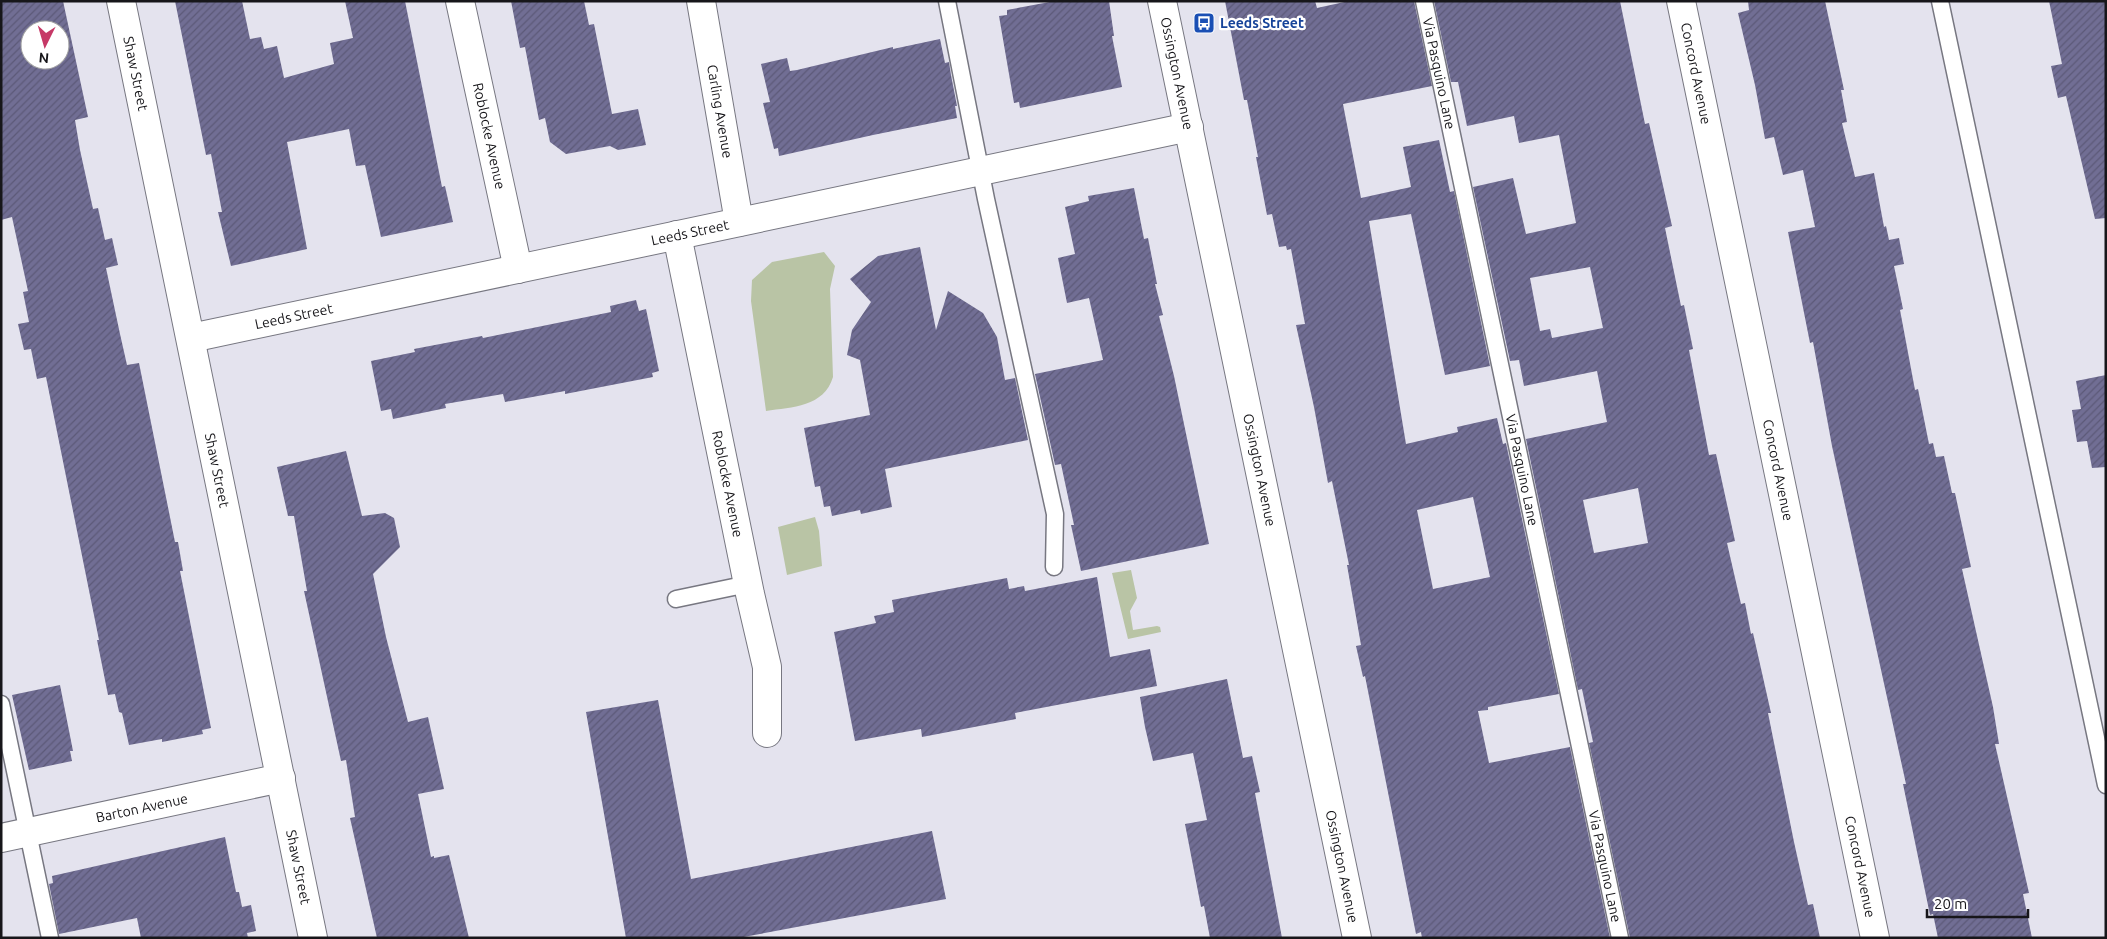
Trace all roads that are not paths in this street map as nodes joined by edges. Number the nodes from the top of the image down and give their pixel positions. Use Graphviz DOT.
graph roads {
  1 [pos="121,1"];
  2 [pos="460,1"];
  3 [pos="700,1"];
  4 [pos="947,1"];
  5 [pos="1162,1"];
  6 [pos="1424,1"];
  7 [pos="1682,1"];
  8 [pos="1940,1"];
  9 [pos="1189,127"];
  10 [pos="981,171"];
  11 [pos="739,222"];
  12 [pos="677,235"];
  13 [pos="518,268"];
  14 [pos="190,338"];
  15 [pos="1054,567"];
  16 [pos="748,584"];
  17 [pos="676,599"];
  18 [pos="1,704"];
  19 [pos="767,733"];
  20 [pos="281,778"];
  21 [pos="2106,785"];
  22 [pos="28,832"];
  23 [pos="1,838"];
  24 [pos="50,938"];
  25 [pos="313,938"];
  26 [pos="1356,938"];
  27 [pos="1620,938"];
  28 [pos="1875,938"];
  1 -- 14 [label="street, Shaw Street"];
  2 -- 13 [label="street, Roblocke Avenue"];
  3 -- 11 [label="street, Carling Avenue"];
  4 -- 10 [label="lane"];
  5 -- 9 [label="street, Ossington Avenue"];
  6 -- 27 [label="lane, Via Pasquino Lane"];
  7 -- 28 [label="street, Concord Avenue"];
  8 -- 21 [label="lane"];
  9 -- 10 [label="street, Leeds Street"];
  9 -- 26 [label="street, Ossington Avenue"];
  10 -- 11 [label="street, Leeds Street"];
  10 -- 15 [label="lane"];
  11 -- 12 [label="street, Leeds Street"];
  12 -- 13 [label="street, Leeds Street"];
  12 -- 16 [label="street, Roblocke Avenue"];
  13 -- 14 [label="street, Leeds Street"];
  14 -- 20 [label="street, Shaw Street"];
  16 -- 17 [label="lane"];
  16 -- 19 [label="street, Roblocke Avenue"];
  18 -- 22 [label="lane"];
  20 -- 22 [label="street, Barton Avenue"];
  20 -- 25 [label="street, Shaw Street"];
  22 -- 23 [label="street, Barton Avenue"];
  22 -- 24 [label="lane"];
}
